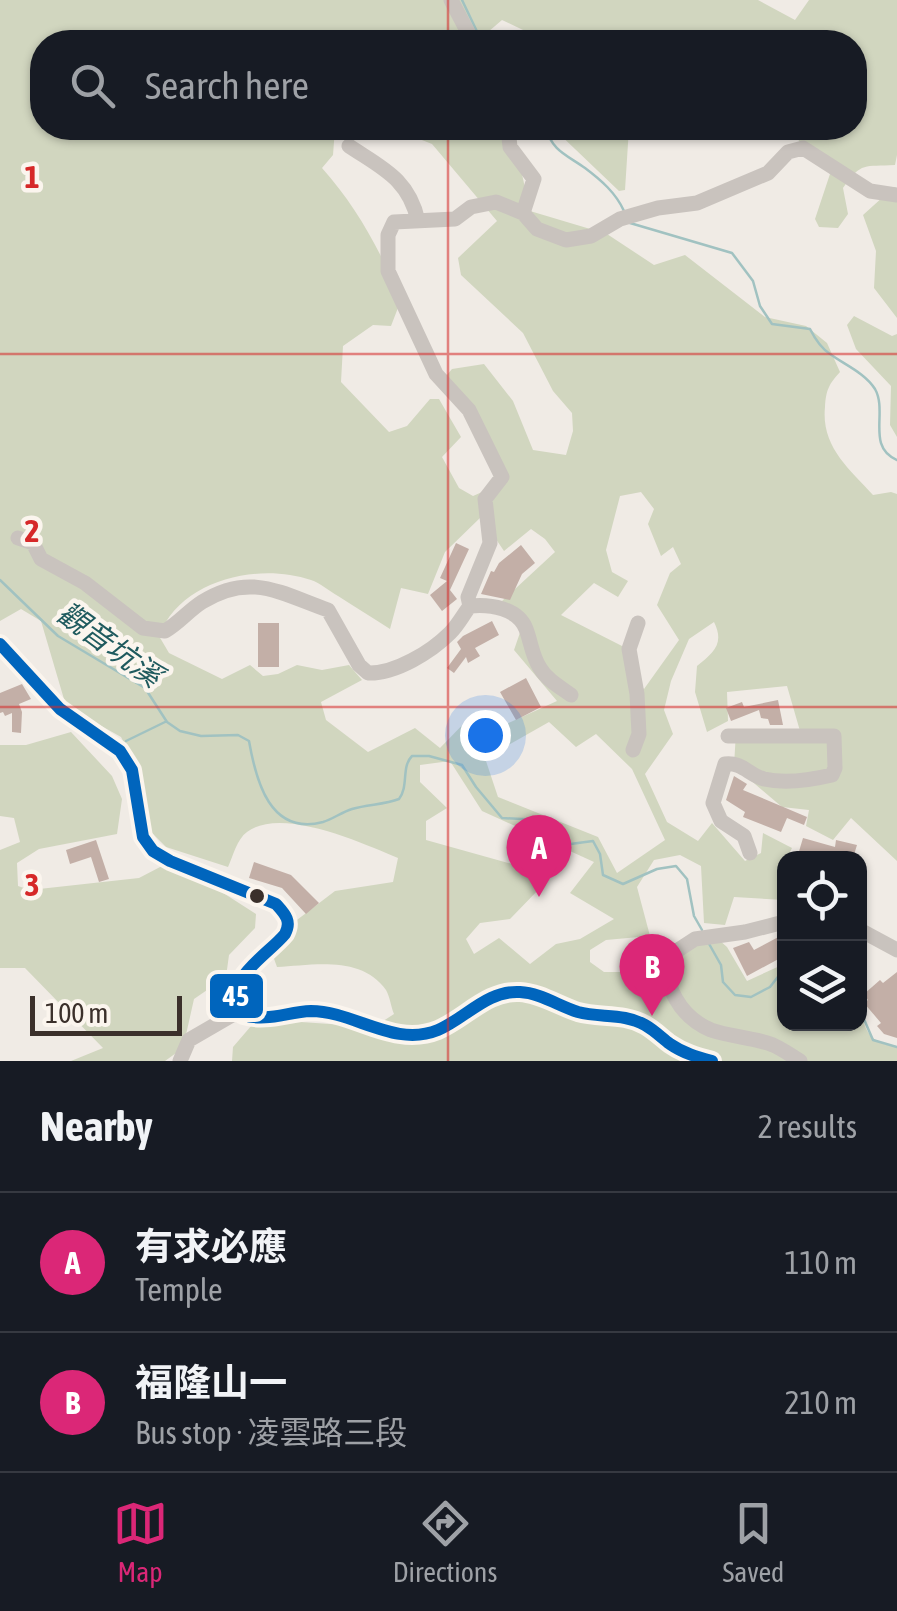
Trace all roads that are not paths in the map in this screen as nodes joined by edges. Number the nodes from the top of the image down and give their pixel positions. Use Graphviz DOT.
graph roads {
  1 [pos="452,0"];
  2 [pos="467,30"];
  3 [pos="509,140"];
  4 [pos="349,146"];
  5 [pos="897,195"];
  6 [pos="523,213"];
  7 [pos="418,220"];
  8 [pos="18,538"];
  9 [pos="470,606"];
  10 [pos="638,623"];
  11 [pos="0,644"];
  12 [pos="571,696"];
  13 [pos="728,736"];
  14 [pos="633,750"];
  15 [pos="750,852"];
  16 [pos="777,924"];
  17 [pos="867,934"];
  18 [pos="897,950"];
  19 [pos="239,1011"];
  20 [pos="671,1052"];
  21 [pos="180,1061"];
  22 [pos="712,1061"];
  23 [pos="800,1061"];
  1 -- 2 [label="street"];
  3 -- 6 [label="street"];
  4 -- 7 [label="street"];
  5 -- 6 [label="street"];
  6 -- 7 [label="street"];
  7 -- 9 [label="street"];
  8 -- 9 [label="street"];
  9 -- 12 [label="street"];
  10 -- 14 [label="street"];
  11 -- 19 [label="street"];
  13 -- 15 [label="street"];
  16 -- 23 [label="street"];
  17 -- 18 [label="street"];
  19 -- 20 [label="street"];
  19 -- 21 [label="street"];
  20 -- 22 [label="street"];
}
